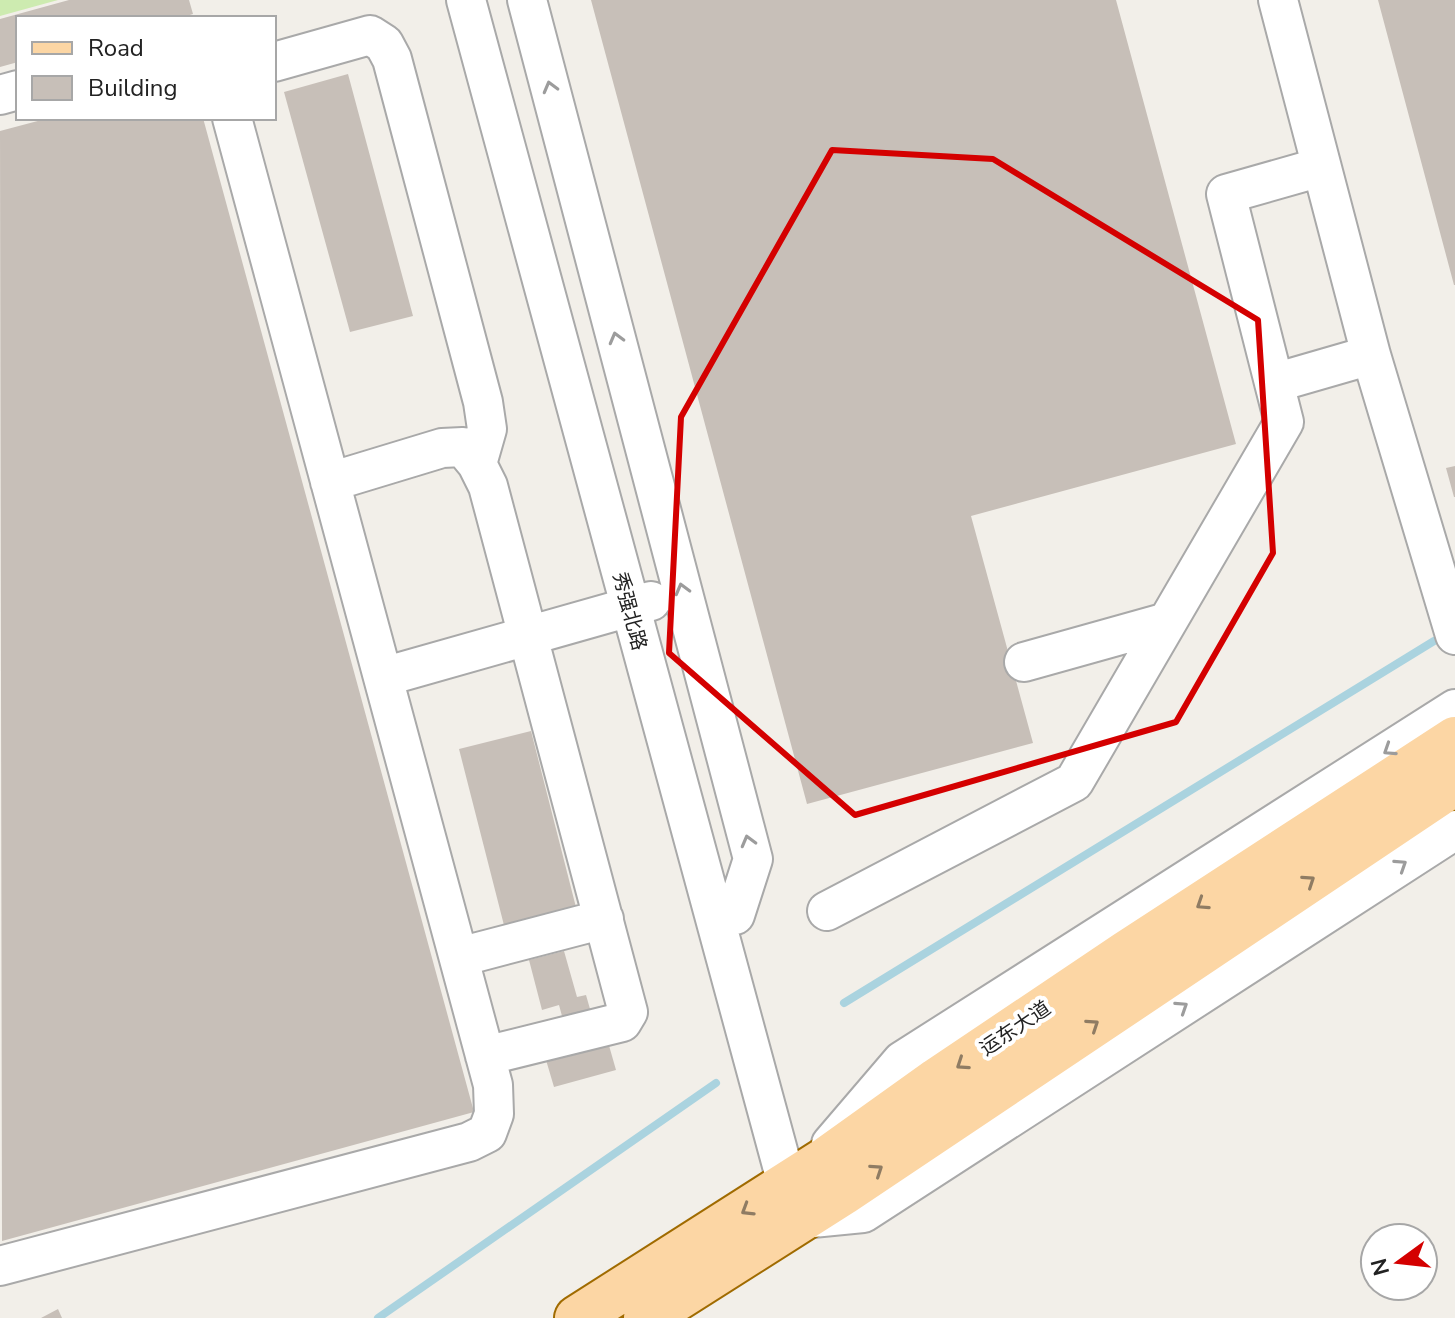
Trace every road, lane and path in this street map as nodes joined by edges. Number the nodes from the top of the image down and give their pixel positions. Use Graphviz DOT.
graph roads {
  1 [pos="466,0"];
  2 [pos="489,0"];
  3 [pos="527,0"];
  4 [pos="1278,0"];
  5 [pos="276,61"];
  6 [pos="233,120"];
  7 [pos="1321,167"];
  8 [pos="1371,355"];
  9 [pos="1274,383"];
  10 [pos="477,464"];
  11 [pos="330,482"];
  12 [pos="640,604"];
  13 [pos="1167,622"];
  14 [pos="529,635"];
  15 [pos="1455,635"];
  16 [pos="1024,662"];
  17 [pos="383,677"];
  18 [pos="1455,709"];
  19 [pos="1455,739"];
  20 [pos="1455,783"];
  21 [pos="1455,830"];
  22 [pos="827,911"];
  23 [pos="735,915"];
  24 [pos="604,919"];
  25 [pos="459,957"];
  26 [pos="485,1056"];
  27 [pos="805,1195"];
  28 [pos="0,1266"];
  29 [pos="577,1318"];
  30 [pos="646,1318"];
  1 -- 12 [label="street, 秀强北路"];
  2 -- 12 [label="street, 秀强北路"];
  23 -- 3 [label="street, one-way"];
  4 -- 7 [label="street"];
  5 -- 10 [label="street"];
  6 -- 11 [label="street"];
  7 -- 8 [label="street"];
  7 -- 9 [label="street"];
  8 -- 9 [label="street"];
  8 -- 15 [label="street"];
  9 -- 13 [label="street"];
  10 -- 11 [label="street"];
  10 -- 14 [label="street"];
  11 -- 17 [label="street"];
  12 -- 14 [label="street"];
  12 -- 23 [label="street, 秀强北路"];
  12 -- 27 [label="street, 秀强北路"];
  13 -- 16 [label="street"];
  13 -- 22 [label="street"];
  14 -- 17 [label="street"];
  14 -- 24 [label="street"];
  17 -- 25 [label="street"];
  18 -- 27 [label="street, one-way"];
  19 -- 27 [label="main road, 运东大道, one-way"];
  27 -- 20 [label="main road, 运东大道, one-way"];
  27 -- 21 [label="street, one-way"];
  23 -- 27 [label="street, 秀强北路"];
  24 -- 25 [label="street"];
  24 -- 26 [label="street"];
  25 -- 26 [label="street"];
  26 -- 28 [label="street"];
  27 -- 29 [label="main road, 运东大道, one-way"];
  27 -- 30 [label="main road, 运东大道"];
}
